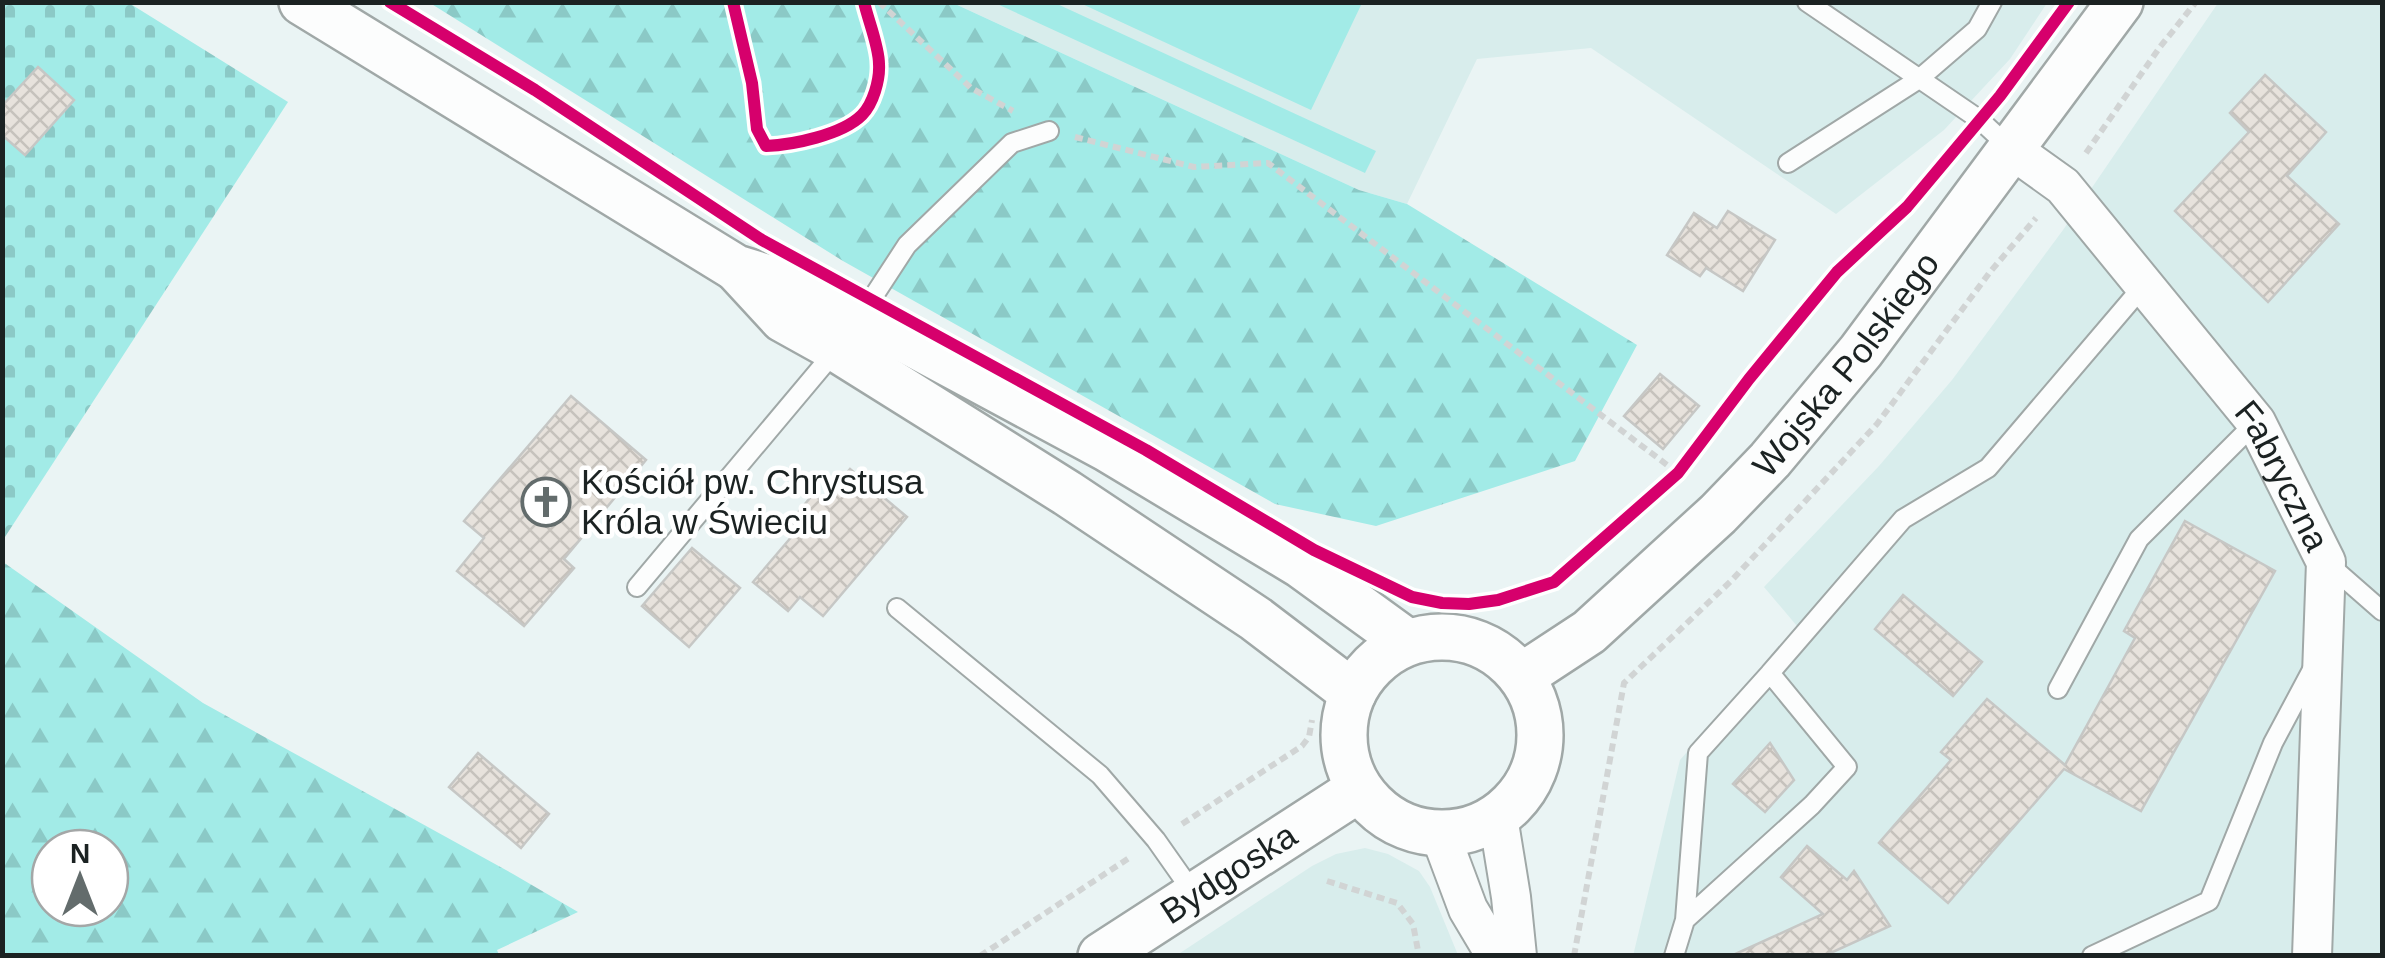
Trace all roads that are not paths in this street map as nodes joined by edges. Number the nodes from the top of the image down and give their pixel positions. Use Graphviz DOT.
graph roads {
  1 [pos="302,2"];
  2 [pos="1807,2"];
  3 [pos="1992,2"];
  4 [pos="2120,2"];
  5 [pos="1919,79"];
  6 [pos="1050,131"];
  7 [pos="2010,148"];
  8 [pos="1788,164"];
  9 [pos="2144,285"];
  10 [pos="849,333"];
  11 [pos="2256,422"];
  12 [pos="2326,562"];
  13 [pos="637,587"];
  14 [pos="896,608"];
  15 [pos="2382,611"];
  16 [pos="1407,642"];
  17 [pos="2323,650"];
  18 [pos="1770,673"];
  19 [pos="1522,676"];
  20 [pos="2058,689"];
  21 [pos="1353,692"];
  22 [pos="1359,789"];
  23 [pos="1498,816"];
  24 [pos="1440,834"];
  25 [pos="1194,894"];
  26 [pos="1685,920"];
  27 [pos="1101,956"];
  28 [pos="1496,956"];
  29 [pos="1518,956"];
  30 [pos="1674,956"];
  31 [pos="2092,956"];
  32 [pos="2312,956"];
  1 -- 10 [label="street"];
  2 -- 5 [label="lane"];
  3 -- 5 [label="lane"];
  4 -- 7 [label="street, Wojska Polskiego"];
  5 -- 7 [label="lane"];
  5 -- 8 [label="lane"];
  6 -- 10 [label="lane"];
  7 -- 9 [label="street, Fabryczna"];
  7 -- 19 [label="street, Wojska Polskiego"];
  9 -- 11 [label="street, Fabryczna"];
  9 -- 18 [label="lane"];
  10 -- 13 [label="lane"];
  10 -- 16 [label="street"];
  10 -- 21 [label="street"];
  11 -- 12 [label="street, Fabryczna"];
  11 -- 20 [label="lane"];
  12 -- 15 [label="lane"];
  12 -- 17 [label="street, Fabryczna"];
  14 -- 25 [label="lane"];
  16 -- 19 [label="street"];
  16 -- 21 [label="street"];
  17 -- 31 [label="lane"];
  17 -- 32 [label="street, Fabryczna"];
  18 -- 26 [label="lane"];
  18 -- 26 [label="lane"];
  19 -- 23 [label="street"];
  21 -- 22 [label="street"];
  22 -- 24 [label="street"];
  22 -- 25 [label="street, Bydgoska"];
  23 -- 24 [label="street"];
  23 -- 29 [label="street"];
  24 -- 28 [label="street"];
  25 -- 27 [label="street, Bydgoska"];
  26 -- 30 [label="lane"];
}
